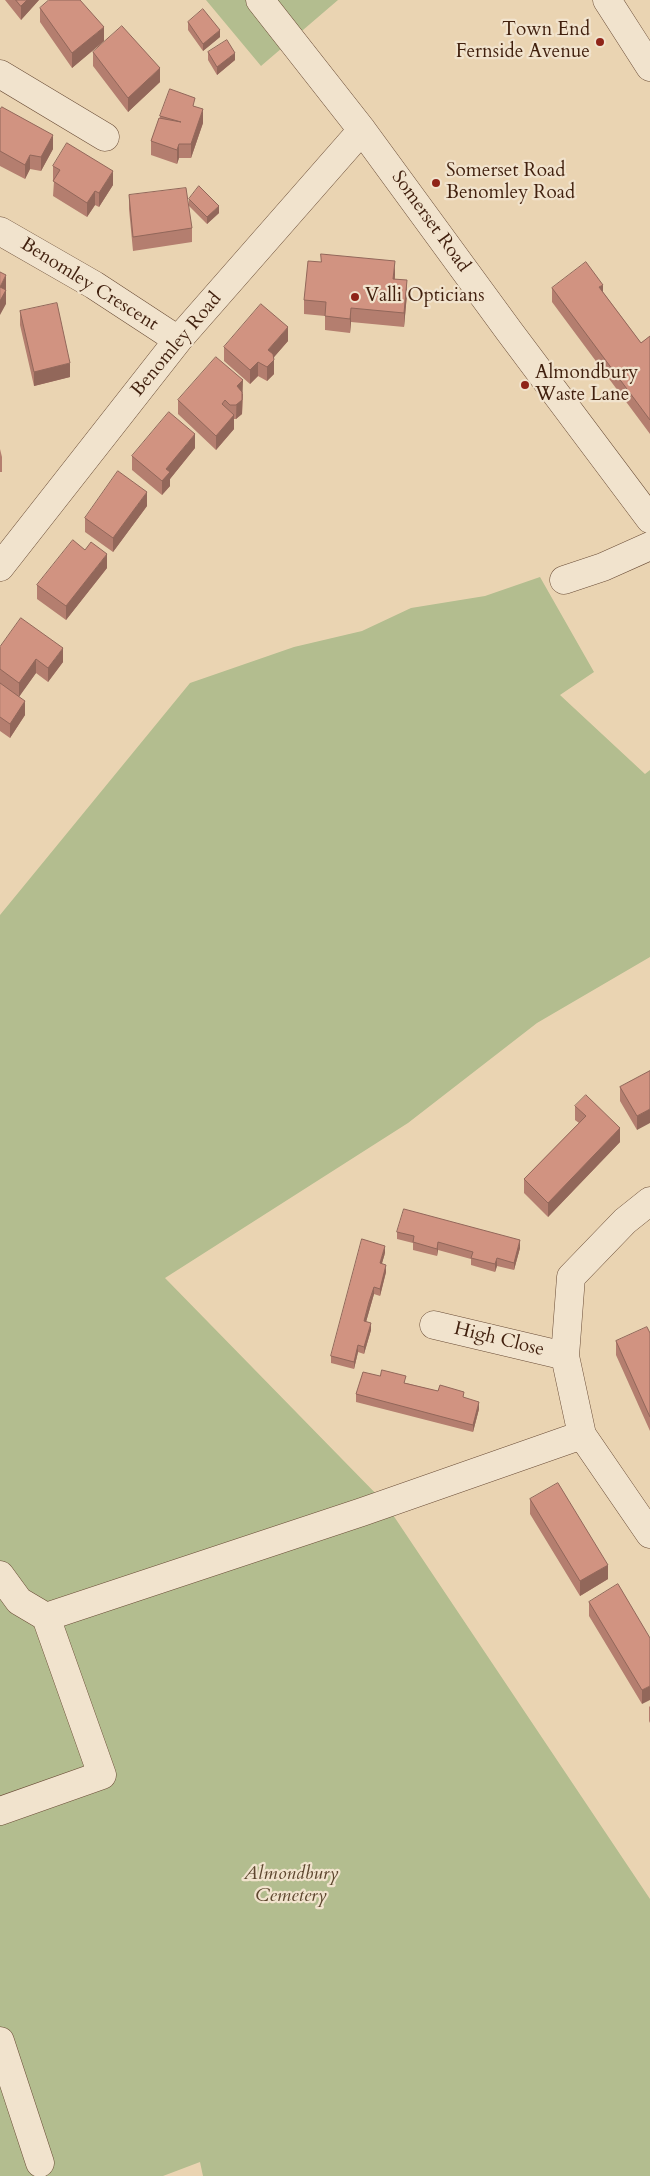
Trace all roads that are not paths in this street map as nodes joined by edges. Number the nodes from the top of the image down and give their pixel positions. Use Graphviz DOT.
graph roads {
  1 [pos="260,0"];
  2 [pos="607,0"];
  3 [pos="650,67"];
  4 [pos="0,74"];
  5 [pos="362,130"];
  6 [pos="105,137"];
  7 [pos="0,230"];
  8 [pos="178,340"];
  9 [pos="650,519"];
  10 [pos="650,546"];
  11 [pos="0,567"];
  12 [pos="564,580"];
  13 [pos="650,1201"];
  14 [pos="434,1325"];
  15 [pos="565,1356"];
  16 [pos="582,1435"];
  17 [pos="648,1527"];
  18 [pos="0,1575"];
  19 [pos="46,1617"];
  20 [pos="0,1810"];
  21 [pos="0,2041"];
  22 [pos="40,2163"];
  1 -- 5 [label="street, Somerset Road"];
  2 -- 3 [label="street"];
  4 -- 6 [label="street"];
  5 -- 8 [label="street, Benomley Road"];
  5 -- 9 [label="street, Somerset Road"];
  7 -- 8 [label="street, Benomley Crescent"];
  8 -- 11 [label="street, Benomley Road"];
  10 -- 12 [label="street"];
  13 -- 15 [label="street"];
  14 -- 15 [label="street, High Close"];
  15 -- 16 [label="street"];
  16 -- 17 [label="street"];
  16 -- 19 [label="street"];
  18 -- 19 [label="street"];
  19 -- 20 [label="street"];
  21 -- 22 [label="street"];
}
